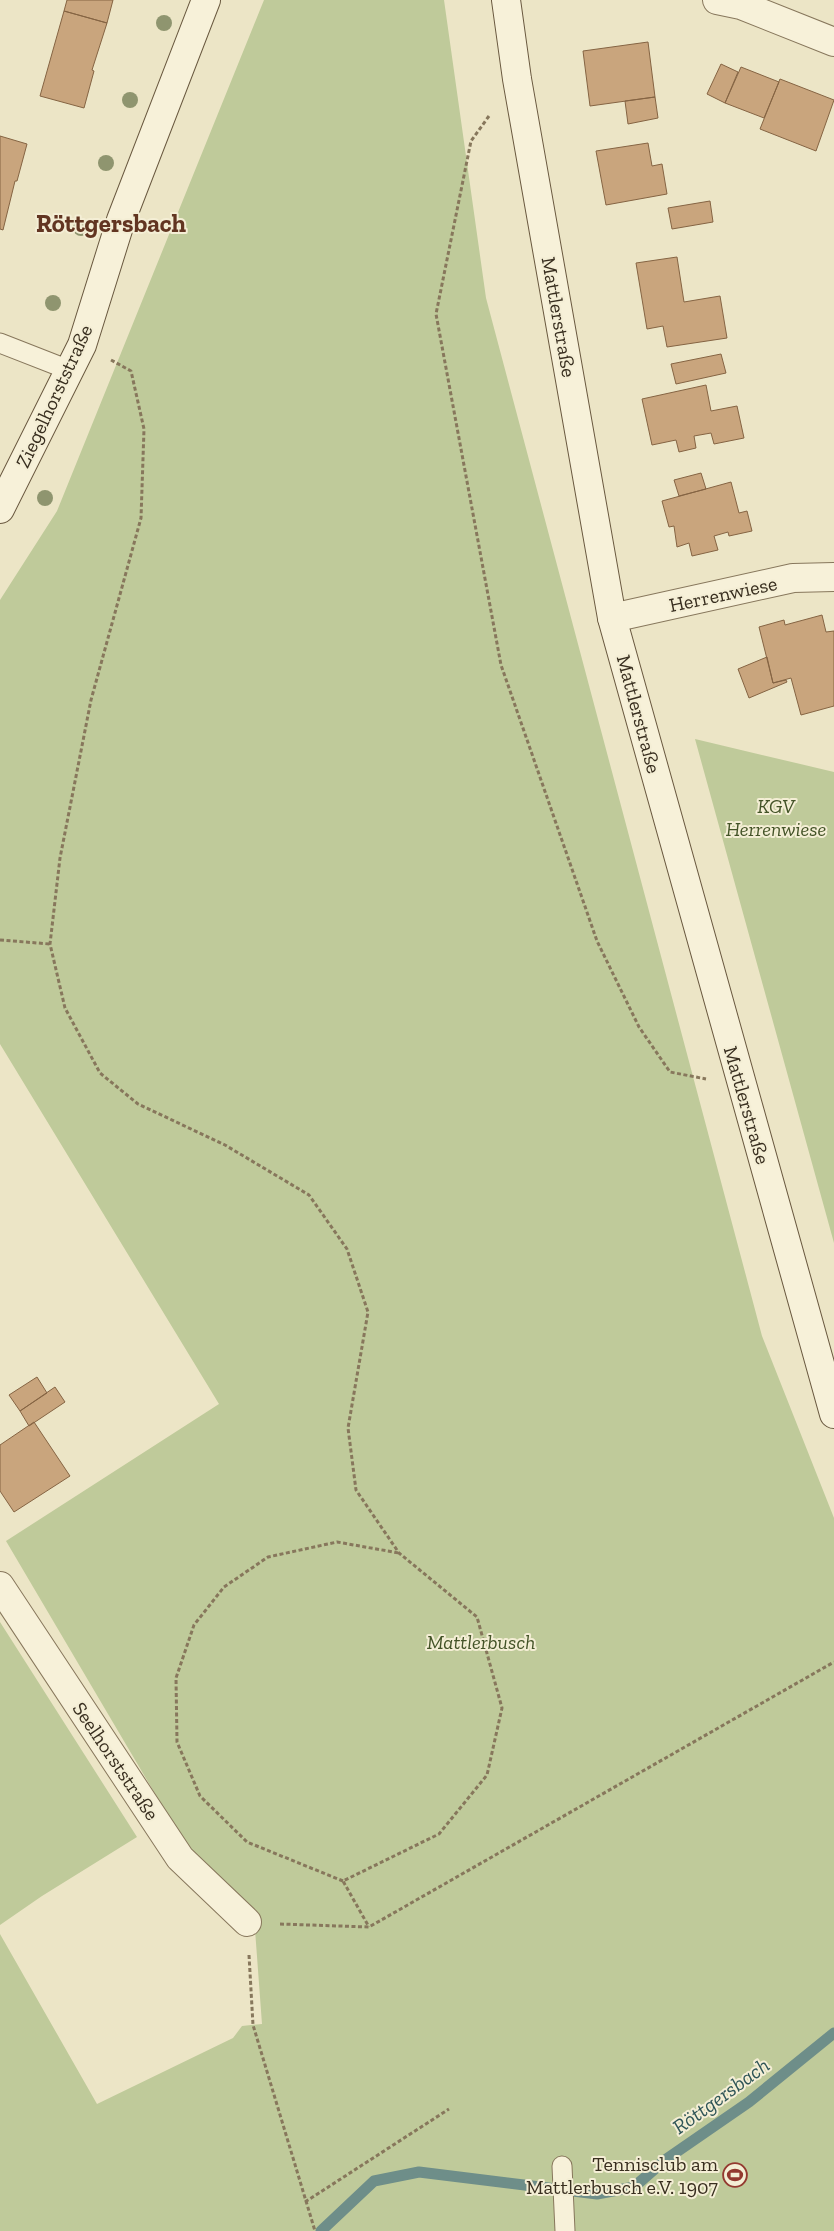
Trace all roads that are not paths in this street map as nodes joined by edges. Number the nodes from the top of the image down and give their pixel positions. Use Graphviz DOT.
graph roads {
  1 [pos="206,0"];
  2 [pos="717,0"];
  3 [pos="512,1"];
  4 [pos="834,42"];
  5 [pos="0,343"];
  6 [pos="69,370"];
  7 [pos="0,509"];
  8 [pos="834,577"];
  9 [pos="612,618"];
  10 [pos="834,1414"];
  11 [pos="0,1586"];
  12 [pos="247,1922"];
  13 [pos="562,2166"];
  14 [pos="565,2223"];
  1 -- 6 [label="street, Ziegelhorststraße"];
  2 -- 4 [label="street"];
  3 -- 9 [label="street, Mattlerstraße"];
  5 -- 6 [label="lane"];
  6 -- 7 [label="street, Ziegelhorststraße"];
  8 -- 9 [label="street, Herrenwiese"];
  9 -- 10 [label="street, Mattlerstraße"];
  11 -- 12 [label="street, Seelhorststraße"];
  13 -- 14 [label="lane"];
}
